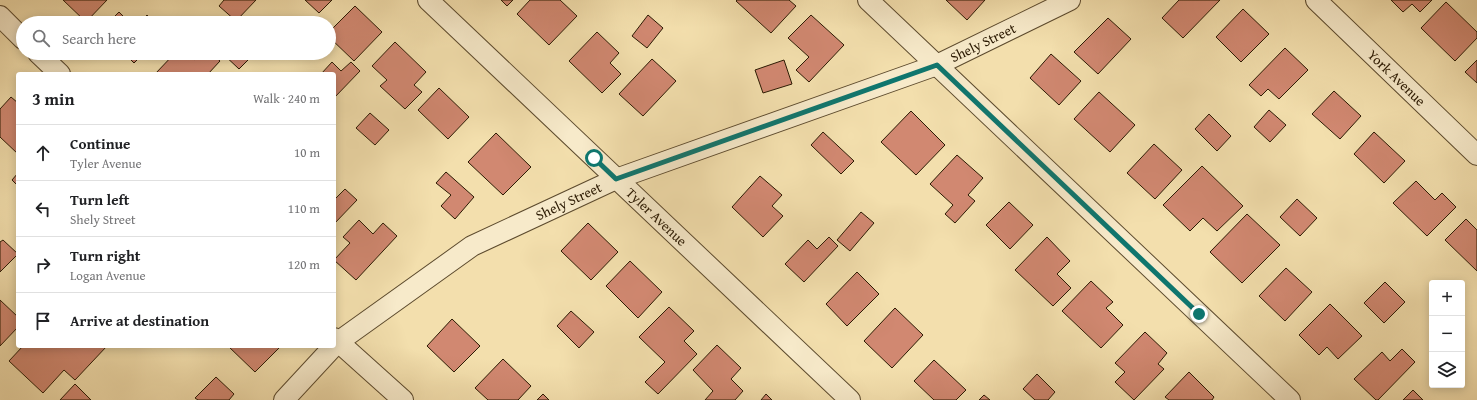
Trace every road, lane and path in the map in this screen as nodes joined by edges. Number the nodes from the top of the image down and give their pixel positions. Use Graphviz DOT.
graph roads {
  1 [pos="428,0"];
  2 [pos="868,0"];
  3 [pos="1070,0"];
  4 [pos="1316,0"];
  5 [pos="0,16"];
  6 [pos="16,32"];
  7 [pos="45,60"];
  8 [pos="937,65"];
  9 [pos="58,72"];
  10 [pos="1477,155"];
  11 [pos="616,179"];
  12 [pos="336,342"];
  13 [pos="336,344"];
  14 [pos="331,348"];
  15 [pos="284,400"];
  16 [pos="403,400"];
  17 [pos="850,400"];
  18 [pos="1290,400"];
  1 -- 11 [label="street, Tyler Avenue"];
  2 -- 8 [label="street"];
  3 -- 8 [label="street, Shely Street"];
  4 -- 10 [label="street, York Avenue"];
  5 -- 6 [label="street"];
  7 -- 9 [label="street"];
  8 -- 11 [label="street, Shely Street"];
  8 -- 18 [label="street"];
  11 -- 12 [label="street, Shely Street"];
  11 -- 17 [label="street, Tyler Avenue"];
  13 -- 16 [label="street"];
  14 -- 15 [label="street, Shely Street"];
}
